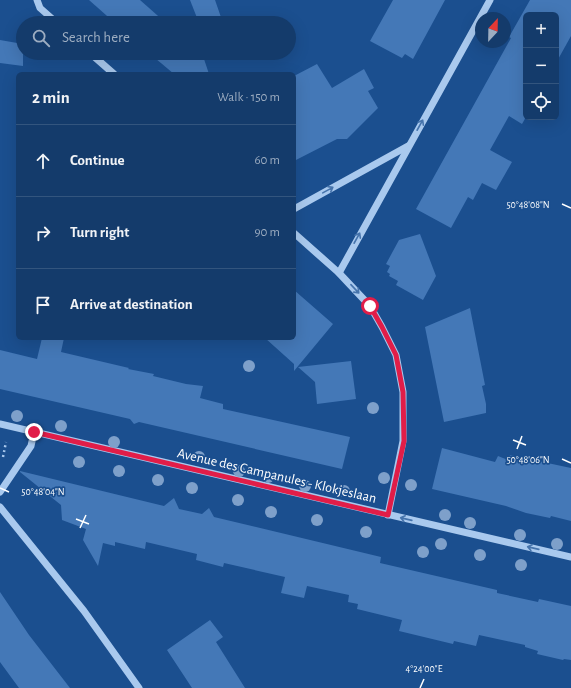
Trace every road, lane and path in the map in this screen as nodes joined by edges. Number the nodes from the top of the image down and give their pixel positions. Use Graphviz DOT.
graph roads {
  1 [pos="37,0"];
  2 [pos="490,0"];
  3 [pos="49,16"];
  4 [pos="98,60"];
  5 [pos="112,72"];
  6 [pos="409,145"];
  7 [pos="296,208"];
  8 [pos="296,235"];
  9 [pos="339,273"];
  10 [pos="0,424"];
  11 [pos="34,432"];
  12 [pos="6,441"];
  13 [pos="2,460"];
  14 [pos="0,492"];
  15 [pos="0,507"];
  16 [pos="388,515"];
  17 [pos="571,557"];
  18 [pos="139,688"];
  1 -- 3 [label="street"];
  6 -- 2 [label="street, one-way"];
  4 -- 5 [label="street"];
  7 -- 6 [label="street, one-way"];
  9 -- 6 [label="street, one-way"];
  8 -- 9 [label="street"];
  9 -- 16 [label="street, one-way"];
  10 -- 11 [label="street, Avenue des Campanules - Klokjeslaan"];
  11 -- 14 [label="street"];
  11 -- 16 [label="street, Avenue des Campanules - Klokjeslaan"];
  12 -- 13 [label="path"];
  15 -- 18 [label="street"];
  17 -- 16 [label="street, Avenue des Campanules - Klokjeslaan, one-way"];
}
